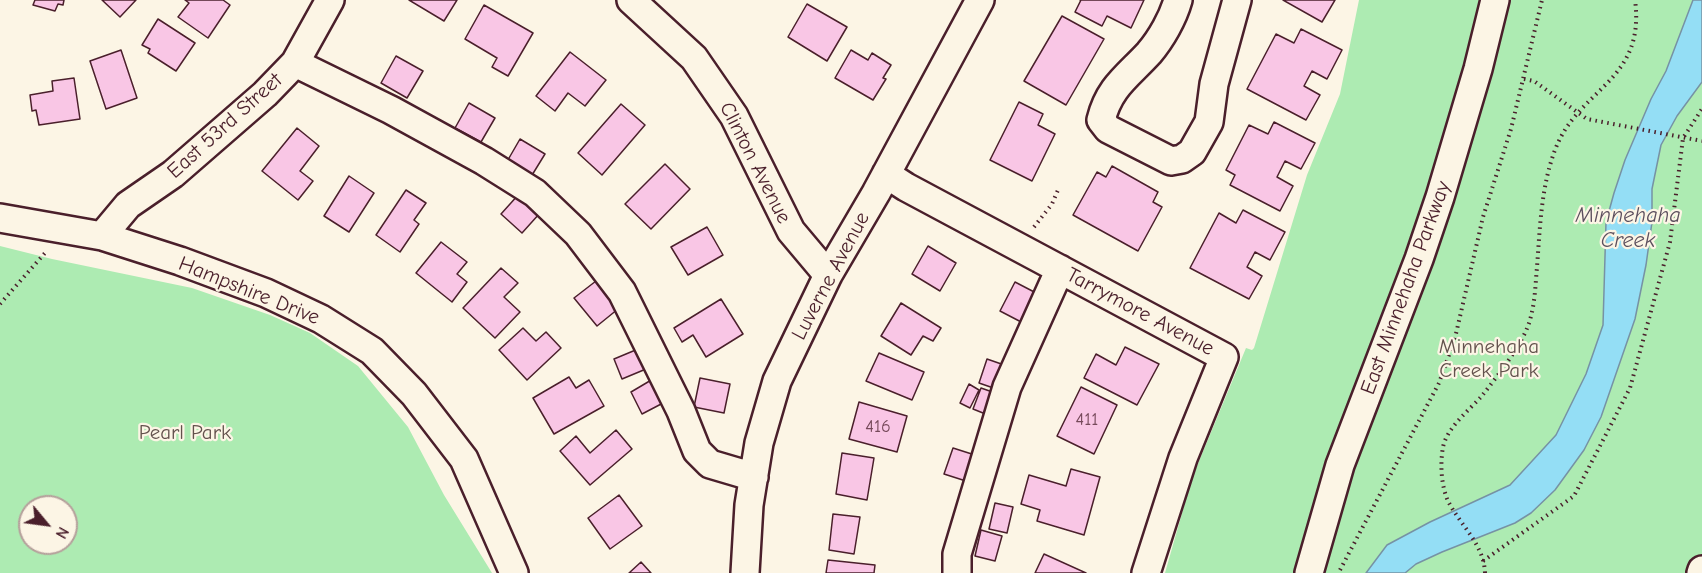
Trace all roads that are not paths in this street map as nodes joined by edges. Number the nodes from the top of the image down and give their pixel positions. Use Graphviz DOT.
graph roads {
  1 [pos="330,0"];
  2 [pos="631,0"];
  3 [pos="980,0"];
  4 [pos="1178,0"];
  5 [pos="1237,0"];
  6 [pos="1495,0"];
  7 [pos="295,63"];
  8 [pos="886,174"];
  9 [pos="0,218"];
  10 [pos="102,236"];
  11 [pos="1060,269"];
  12 [pos="828,274"];
  13 [pos="754,477"];
  14 [pos="514,573"];
  15 [pos="745,573"];
  16 [pos="957,573"];
  17 [pos="1146,573"];
  18 [pos="1309,573"];
  1 -- 7 [label="street, East 53rd Street"];
  2 -- 12 [label="street, Clinton Avenue"];
  3 -- 8 [label="street, Luverne Avenue"];
  4 -- 5 [label="street"];
  6 -- 18 [label="street, East Minnehaha Parkway"];
  7 -- 10 [label="street, East 53rd Street"];
  7 -- 13 [label="street"];
  8 -- 11 [label="street, Tarrymore Avenue"];
  8 -- 12 [label="street, Luverne Avenue"];
  9 -- 10 [label="street, Hampshire Drive"];
  10 -- 14 [label="street, Hampshire Drive"];
  11 -- 16 [label="street"];
  11 -- 17 [label="street, Tarrymore Avenue"];
  12 -- 13 [label="street, Luverne Avenue"];
  13 -- 15 [label="street, Luverne Avenue"];
}
